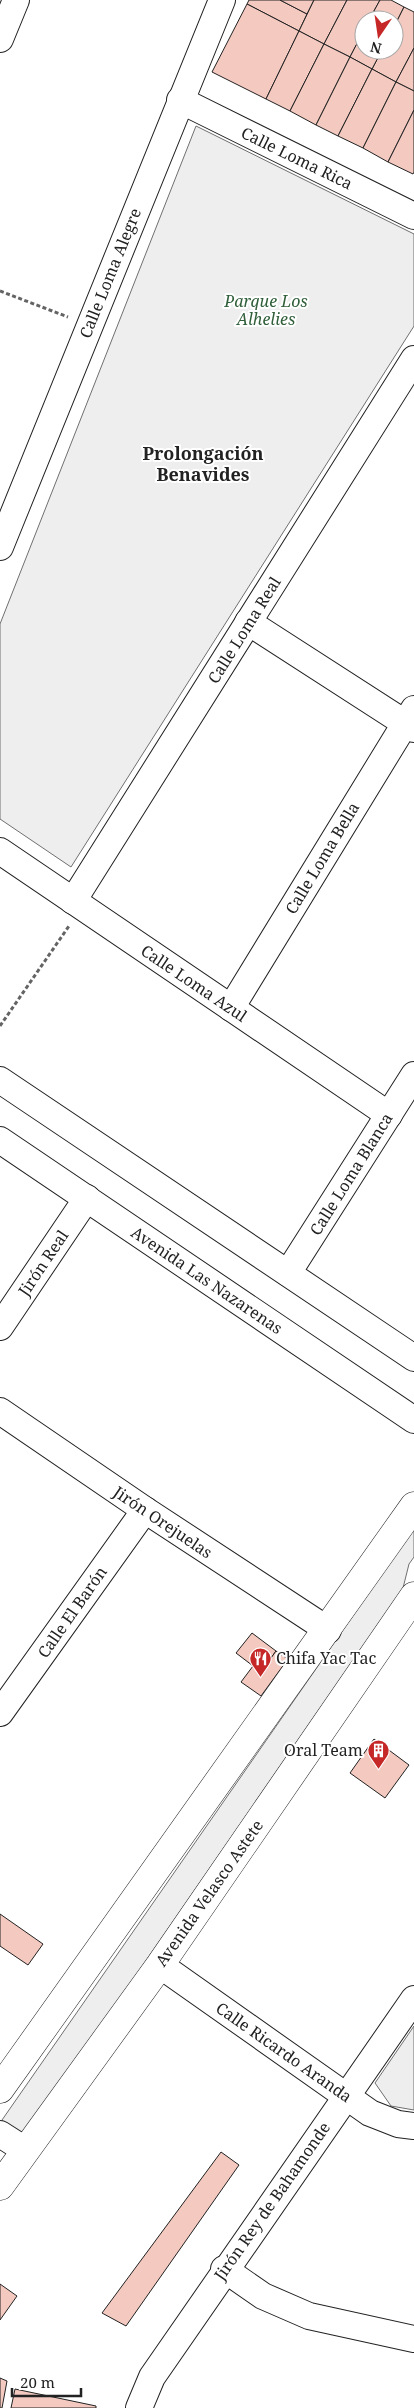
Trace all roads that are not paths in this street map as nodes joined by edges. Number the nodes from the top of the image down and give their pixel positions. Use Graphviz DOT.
graph roads {
  1 [pos="16,0"];
  2 [pos="222,0"];
  3 [pos="0,39"];
  4 [pos="180,100"];
  5 [pos="414,216"];
  6 [pos="414,359"];
  7 [pos="0,547"];
  8 [pos="248,622"];
  9 [pos="411,720"];
  10 [pos="0,851"];
  11 [pos="78,904"];
  12 [pos="231,1008"];
  13 [pos="414,1075"];
  14 [pos="0,1080"];
  15 [pos="389,1115"];
  16 [pos="0,1140"];
  17 [pos="87,1198"];
  18 [pos="288,1273"];
  19 [pos="0,1328"];
  20 [pos="414,1358"];
  21 [pos="0,1412"];
  22 [pos="414,1420"];
  23 [pos="414,1506"];
  24 [pos="145,1510"];
  25 [pos="414,1596"];
  26 [pos="328,1630"];
  27 [pos="0,1714"];
  28 [pos="160,1964"];
  29 [pos="414,1999"];
  30 [pos="0,2089"];
  31 [pos="346,2096"];
  32 [pos="414,2126"];
  33 [pos="0,2134"];
  34 [pos="25,2150"];
  35 [pos="0,2186"];
  36 [pos="224,2270"];
  37 [pos="414,2339"];
  38 [pos="139,2408"];
  1 -- 3 [label="street"];
  2 -- 4 [label="street, Calle Loma Alegre"];
  4 -- 5 [label="street, Calle Loma Rica"];
  4 -- 7 [label="street, Calle Loma Alegre"];
  6 -- 8 [label="street, Calle Loma Real"];
  8 -- 9 [label="street"];
  8 -- 11 [label="street, Calle Loma Real"];
  9 -- 12 [label="street, Calle Loma Bella"];
  10 -- 11 [label="street, Calle Loma Azul"];
  11 -- 12 [label="street, Calle Loma Azul"];
  12 -- 15 [label="street, Calle Loma Azul"];
  13 -- 15 [label="street, Calle Loma Blanca"];
  14 -- 18 [label="street"];
  15 -- 18 [label="street, Calle Loma Blanca"];
  16 -- 17 [label="street, Avenida Las Nazarenas"];
  17 -- 19 [label="street, Jirón Real"];
  17 -- 22 [label="street, Avenida Las Nazarenas"];
  18 -- 20 [label="street"];
  21 -- 24 [label="street, Jirón Orejuelas"];
  23 -- 26 [label="main road"];
  24 -- 26 [label="street, Jirón Orejuelas"];
  24 -- 27 [label="street, Calle El Barón"];
  25 -- 28 [label="main road, Avenida Velasco Astete"];
  26 -- 30 [label="main road"];
  28 -- 31 [label="street, Calle Ricardo Aranda"];
  28 -- 34 [label="main road, Avenida Velasco Astete"];
  29 -- 31 [label="street, Jirón Rey de Bahamonde"];
  31 -- 32 [label="street, Calle Ricardo Aranda"];
  31 -- 36 [label="street, Jirón Rey de Bahamonde"];
  33 -- 34 [label="street"];
  34 -- 35 [label="main road, Avenida Velasco Astete"];
  36 -- 37 [label="street"];
  36 -- 38 [label="street, Jirón Rey de Bahamonde"];
}
